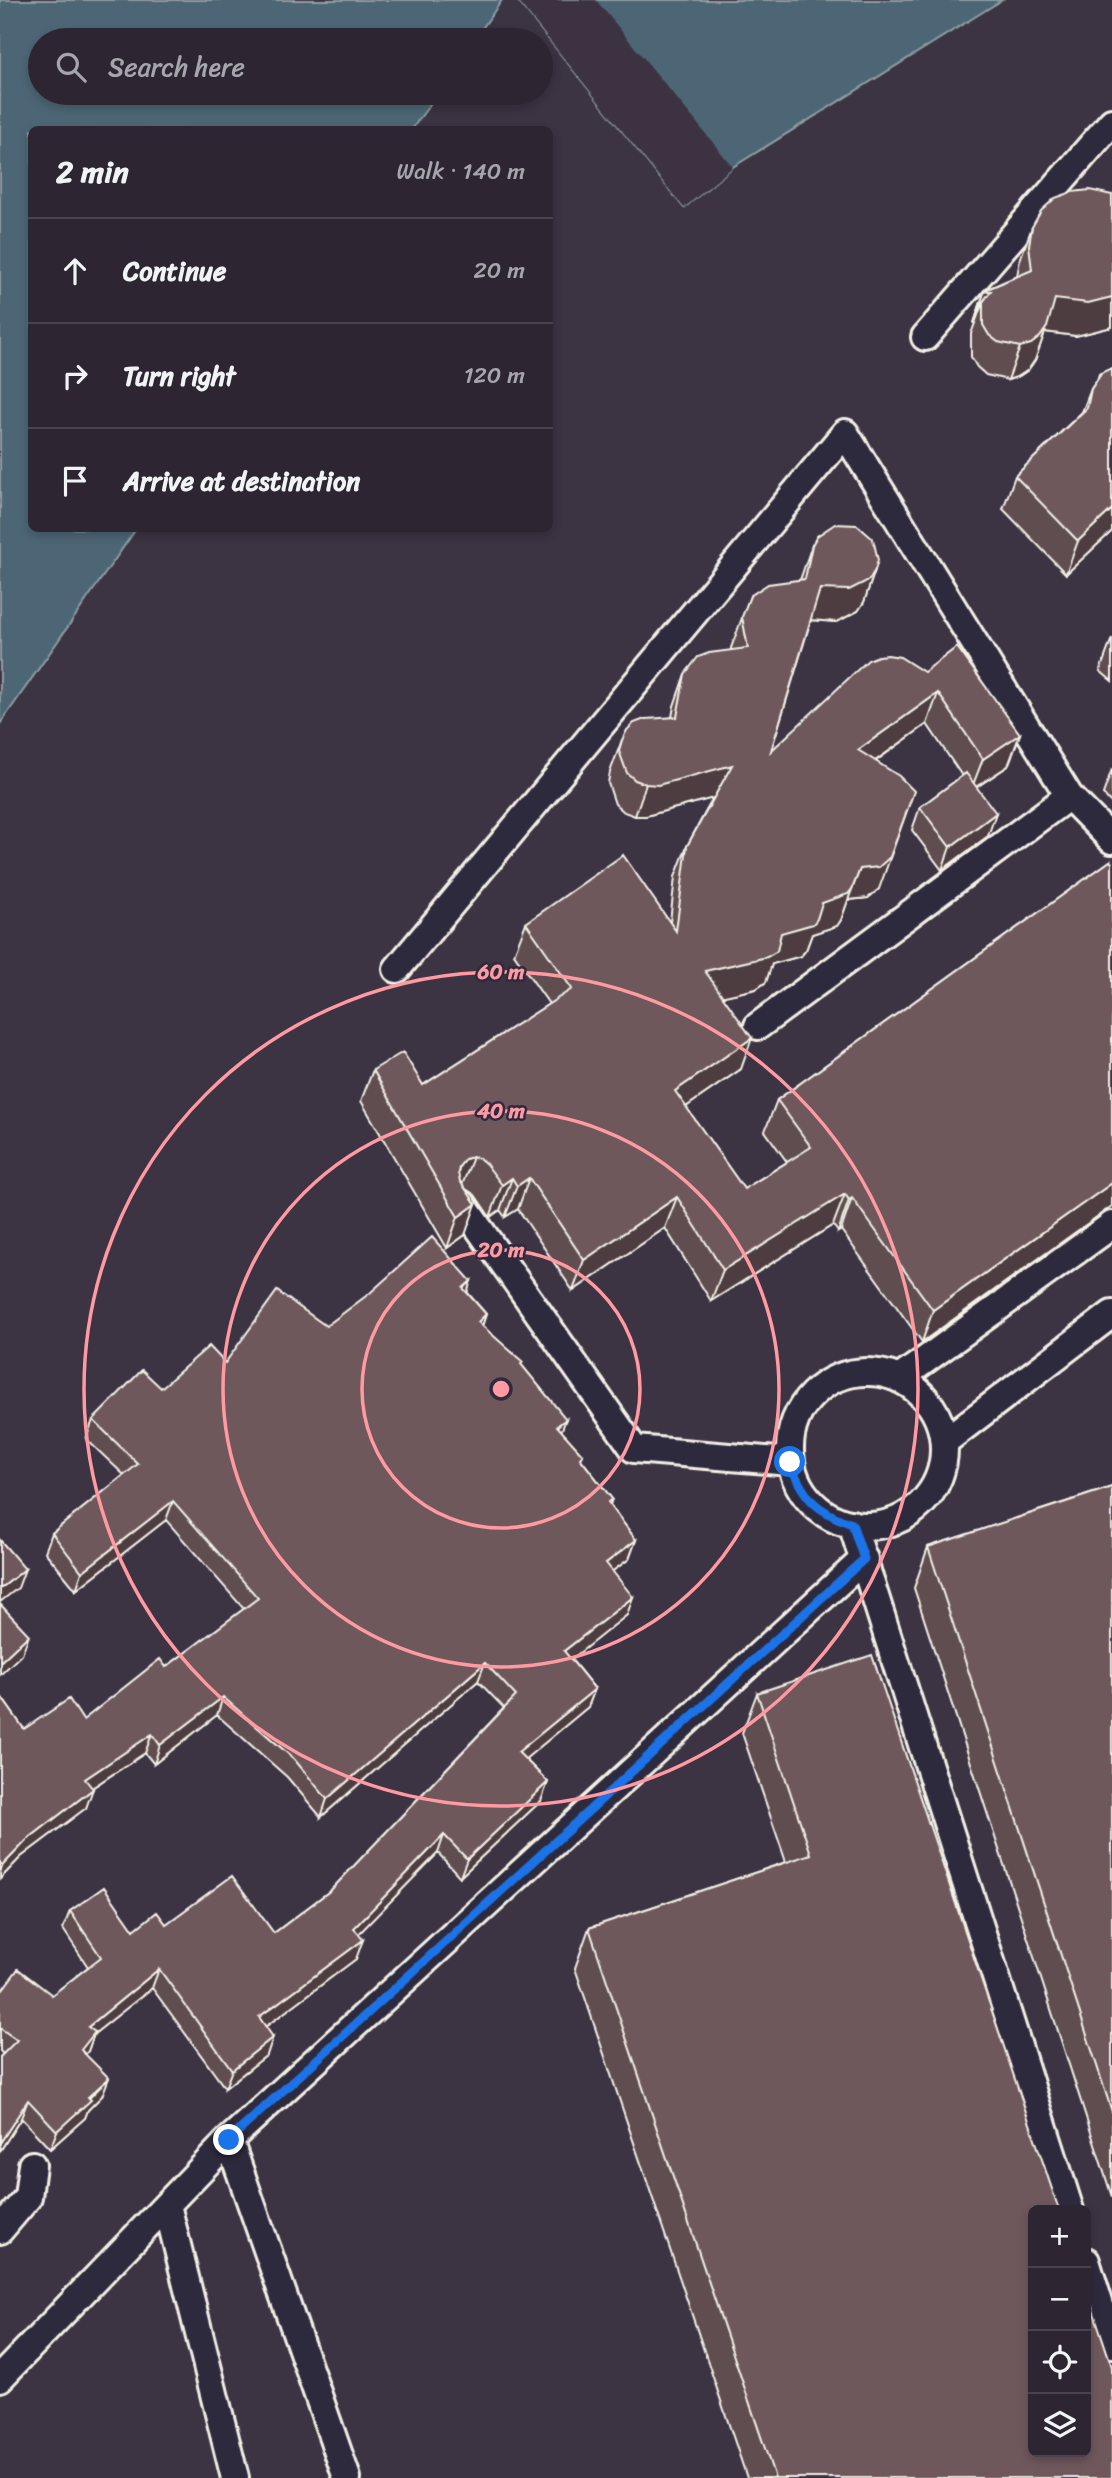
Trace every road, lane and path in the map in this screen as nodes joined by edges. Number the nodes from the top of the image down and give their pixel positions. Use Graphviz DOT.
graph roads {
  1 [pos="1112,122"];
  2 [pos="925,337"];
  3 [pos="1069,796"];
  4 [pos="1112,840"];
  5 [pos="397,969"];
  6 [pos="758,1026"];
  7 [pos="462,1204"];
  8 [pos="1112,1225"];
  9 [pos="1112,1314"];
  10 [pos="899,1379"];
  11 [pos="944,1442"];
  12 [pos="790,1462"];
  13 [pos="852,1524"];
  14 [pos="864,1559"];
  15 [pos="229,2140"];
  16 [pos="32,2165"];
  17 [pos="167,2205"];
  18 [pos="1068,2205"];
  19 [pos="0,2230"];
  20 [pos="1088,2268"];
  21 [pos="1112,2344"];
  22 [pos="0,2378"];
  23 [pos="235,2478"];
  24 [pos="347,2478"];
  1 -- 2 [label="lane"];
  3 -- 4 [label="lane"];
  3 -- 5 [label="lane"];
  3 -- 6 [label="lane"];
  7 -- 12 [label="lane"];
  8 -- 10 [label="lane"];
  9 -- 11 [label="lane"];
  10 -- 11 [label="lane"];
  10 -- 12 [label="lane"];
  11 -- 13 [label="lane"];
  12 -- 13 [label="lane"];
  13 -- 14 [label="lane"];
  14 -- 15 [label="lane"];
  14 -- 18 [label="lane"];
  15 -- 17 [label="lane"];
  15 -- 24 [label="lane"];
  16 -- 19 [label="lane"];
  17 -- 22 [label="lane"];
  17 -- 23 [label="lane"];
  20 -- 21 [label="lane"];
}
